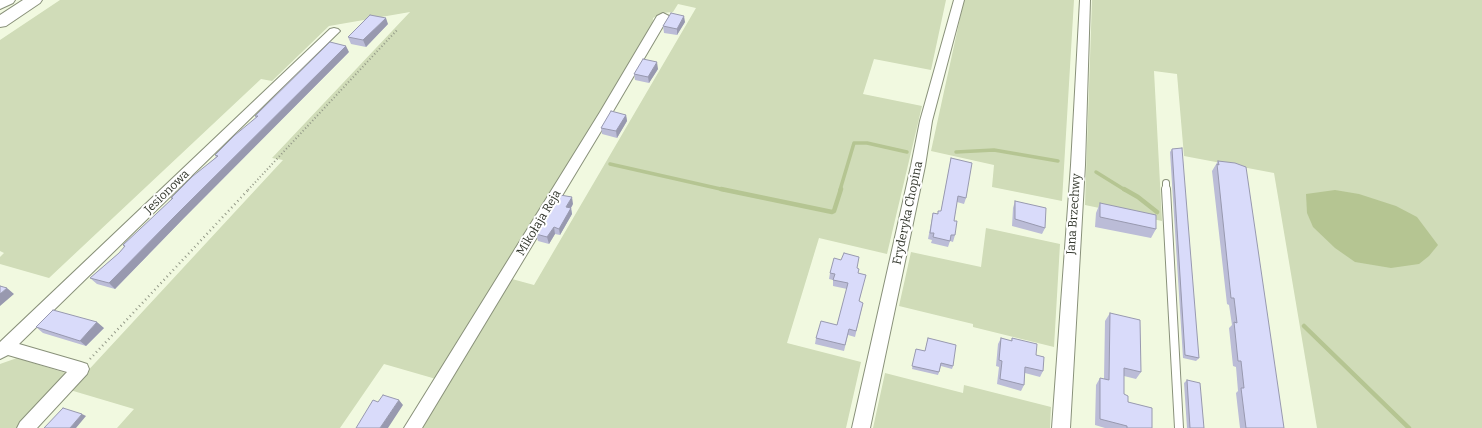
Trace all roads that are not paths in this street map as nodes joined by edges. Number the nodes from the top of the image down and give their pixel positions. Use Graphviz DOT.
graph roads {
  1 [pos="7,0"];
  2 [pos="34,0"];
  3 [pos="959,0"];
  4 [pos="1085,0"];
  5 [pos="0,4"];
  6 [pos="663,16"];
  7 [pos="0,22"];
  8 [pos="334,31"];
  9 [pos="1166,184"];
  10 [pos="2,348"];
  11 [pos="26,428"];
  12 [pos="412,428"];
  13 [pos="861,428"];
  14 [pos="1061,428"];
  15 [pos="1179,428"];
  1 -- 5 [label="main road"];
  2 -- 7 [label="main road"];
  3 -- 13 [label="street, Fryderyka Chopina"];
  4 -- 14 [label="street, Jana Brzechwy"];
  6 -- 12 [label="street, Mikołaja Reja"];
  8 -- 10 [label="street, Jesionowa"];
  9 -- 15 [label="lane"];
  10 -- 11 [label="street"];
}
